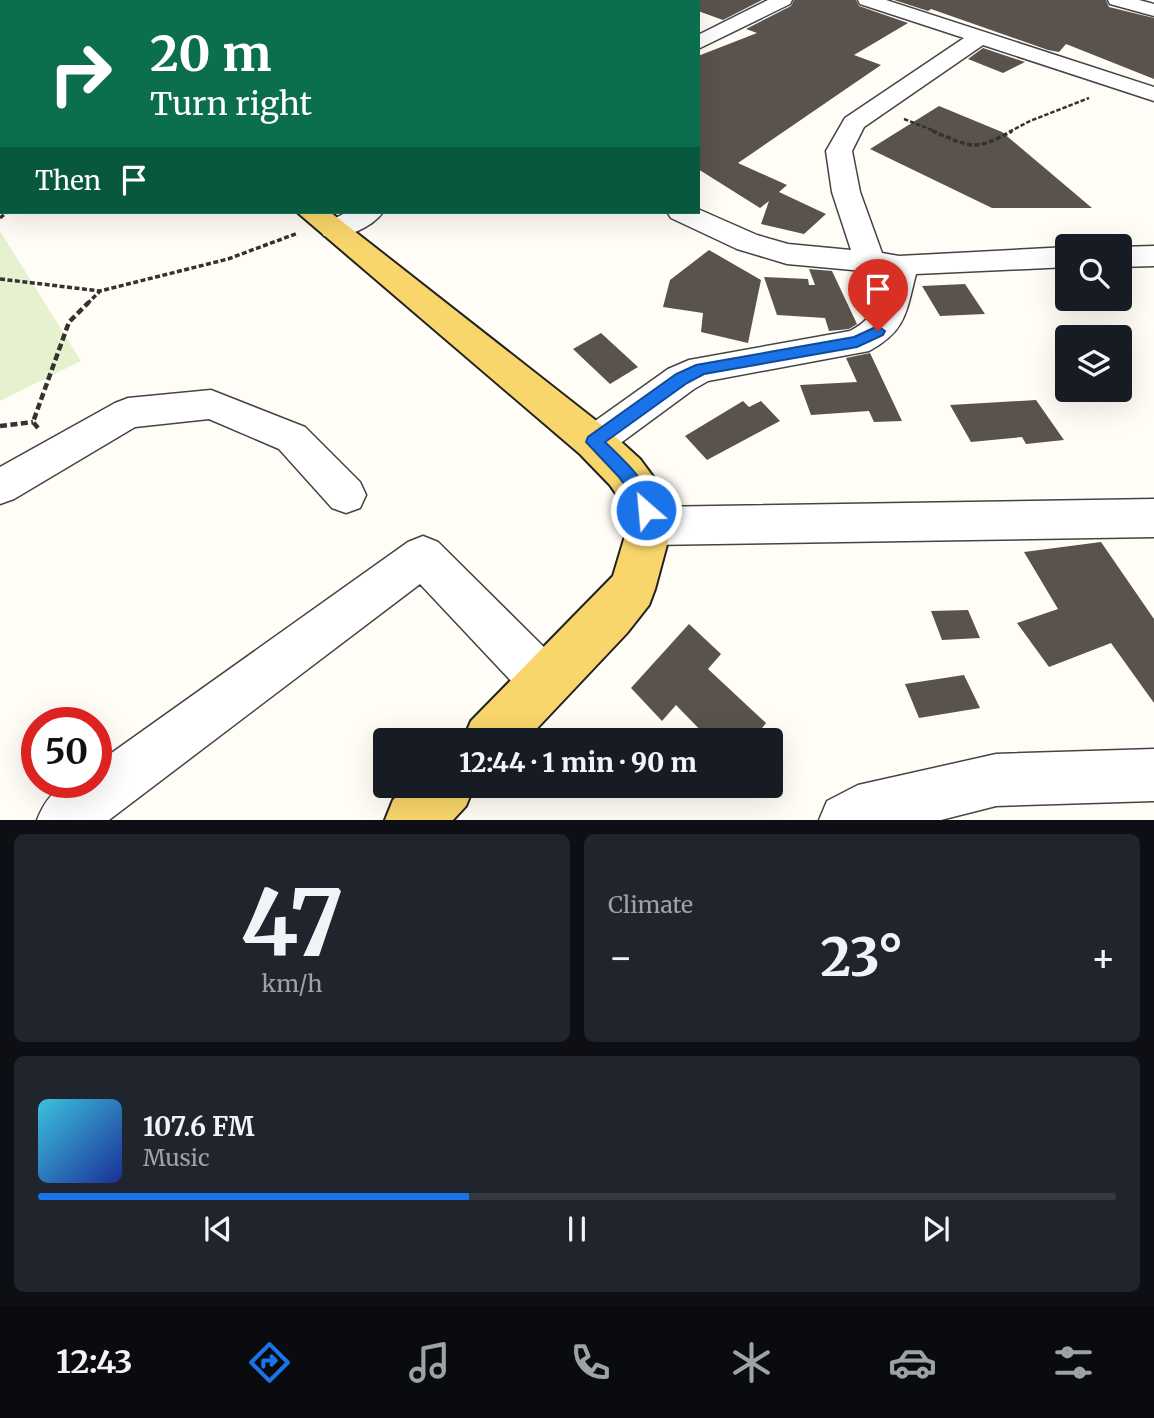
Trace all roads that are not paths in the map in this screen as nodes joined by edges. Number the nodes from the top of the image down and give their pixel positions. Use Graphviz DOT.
graph roads {
  1 [pos="783,0"];
  2 [pos="867,0"];
  3 [pos="1117,0"];
  4 [pos="1154,10"];
  5 [pos="980,37"];
  6 [pos="700,42"];
  7 [pos="1154,94"];
  8 [pos="685,214"];
  9 [pos="335,219"];
  10 [pos="1154,256"];
  11 [pos="1132,257"];
  12 [pos="1055,258"];
  13 [pos="870,263"];
  14 [pos="903,265"];
  15 [pos="594,442"];
  16 [pos="0,487"];
  17 [pos="346,495"];
  18 [pos="1154,518"];
  19 [pos="650,526"];
  20 [pos="546,682"];
  21 [pos="502,728"];
  22 [pos="1154,775"];
  23 [pos="435,798"];
  24 [pos="64,820"];
  25 [pos="414,820"];
  26 [pos="846,820"];
  1 -- 6 [label="street"];
  2 -- 5 [label="street"];
  3 -- 4 [label="street"];
  5 -- 7 [label="street"];
  5 -- 13 [label="street"];
  8 -- 13 [label="street"];
  9 -- 15 [label="main road"];
  10 -- 11 [label="street"];
  12 -- 14 [label="street"];
  13 -- 14 [label="street"];
  14 -- 15 [label="street"];
  15 -- 19 [label="main road"];
  16 -- 17 [label="street"];
  18 -- 19 [label="street"];
  19 -- 20 [label="main road"];
  20 -- 21 [label="main road"];
  20 -- 24 [label="street"];
  22 -- 26 [label="street"];
  23 -- 25 [label="main road"];
}
